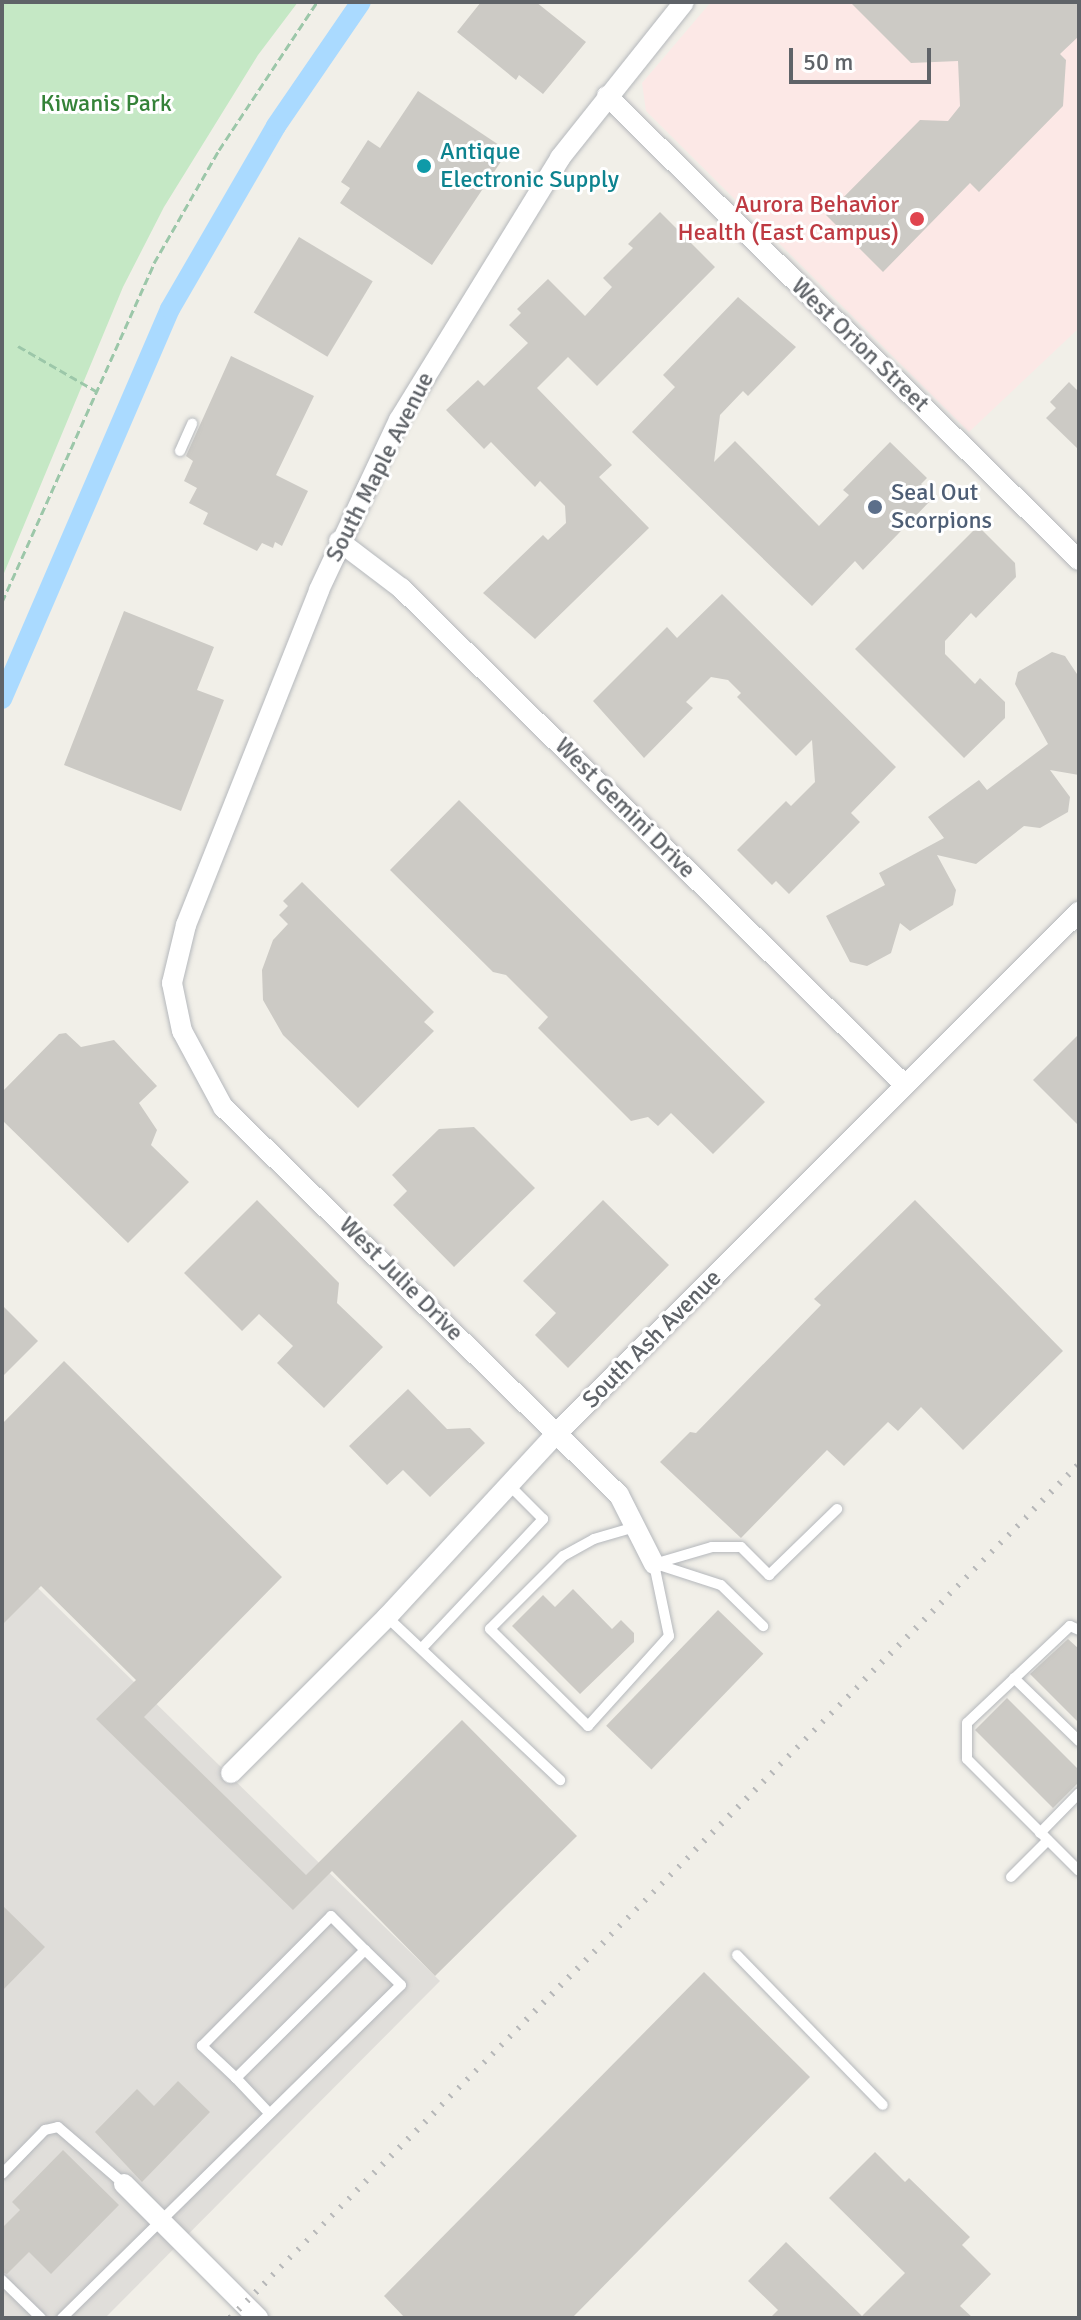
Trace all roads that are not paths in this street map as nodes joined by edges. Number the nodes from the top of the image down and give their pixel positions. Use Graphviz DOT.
graph roads {
  1 [pos="684,2"];
  2 [pos="607,96"];
  3 [pos="192,424"];
  4 [pos="180,451"];
  5 [pos="339,541"];
  6 [pos="1079,560"];
  7 [pos="1079,912"];
  8 [pos="172,983"];
  9 [pos="904,1084"];
  10 [pos="557,1433"];
  11 [pos="509,1485"];
  12 [pos="837,1509"];
  13 [pos="635,1527"];
  14 [pos="654,1564"];
  15 [pos="387,1617"];
  16 [pos="763,1626"];
  17 [pos="1079,1630"];
  18 [pos="422,1648"];
  19 [pos="1014,1678"];
  20 [pos="1079,1741"];
  21 [pos="231,1773"];
  22 [pos="560,1780"];
  23 [pos="1079,1793"];
  24 [pos="1044,1836"];
  25 [pos="1079,1871"];
  26 [pos="1011,1877"];
  27 [pos="365,1950"];
  28 [pos="737,1955"];
  29 [pos="236,2078"];
  30 [pos="883,2105"];
  31 [pos="269,2113"];
  32 [pos="2,2174"];
  33 [pos="124,2184"];
  34 [pos="159,2222"];
  35 [pos="2,2280"];
  36 [pos="41,2318"];
  37 [pos="62,2318"];
  38 [pos="258,2318"];
  1 -- 2 [label="street, South Maple Avenue"];
  2 -- 5 [label="street, South Maple Avenue"];
  2 -- 6 [label="street, West Orion Street"];
  3 -- 4 [label="lane"];
  5 -- 8 [label="street, South Maple Avenue"];
  5 -- 9 [label="street, West Gemini Drive"];
  7 -- 9 [label="street, South Ash Avenue"];
  8 -- 10 [label="street, West Julie Drive"];
  9 -- 10 [label="street, South Ash Avenue"];
  10 -- 11 [label="street, South Ash Avenue"];
  10 -- 13 [label="street, West Julie Drive"];
  11 -- 15 [label="street, South Ash Avenue"];
  11 -- 18 [label="lane"];
  12 -- 14 [label="lane"];
  13 -- 14 [label="street, West Julie Drive"];
  13 -- 14 [label="lane"];
  14 -- 16 [label="lane"];
  15 -- 18 [label="lane"];
  15 -- 21 [label="street, South Ash Avenue"];
  17 -- 19 [label="lane"];
  18 -- 22 [label="lane"];
  19 -- 20 [label="lane"];
  19 -- 24 [label="lane"];
  23 -- 24 [label="lane"];
  24 -- 25 [label="lane"];
  24 -- 26 [label="lane"];
  27 -- 29 [label="lane"];
  27 -- 29 [label="lane"];
  27 -- 31 [label="lane"];
  28 -- 30 [label="lane"];
  29 -- 31 [label="lane"];
  31 -- 34 [label="lane"];
  32 -- 33 [label="lane"];
  33 -- 34 [label="street"];
  34 -- 37 [label="lane"];
  34 -- 38 [label="street"];
  35 -- 36 [label="lane"];
}
